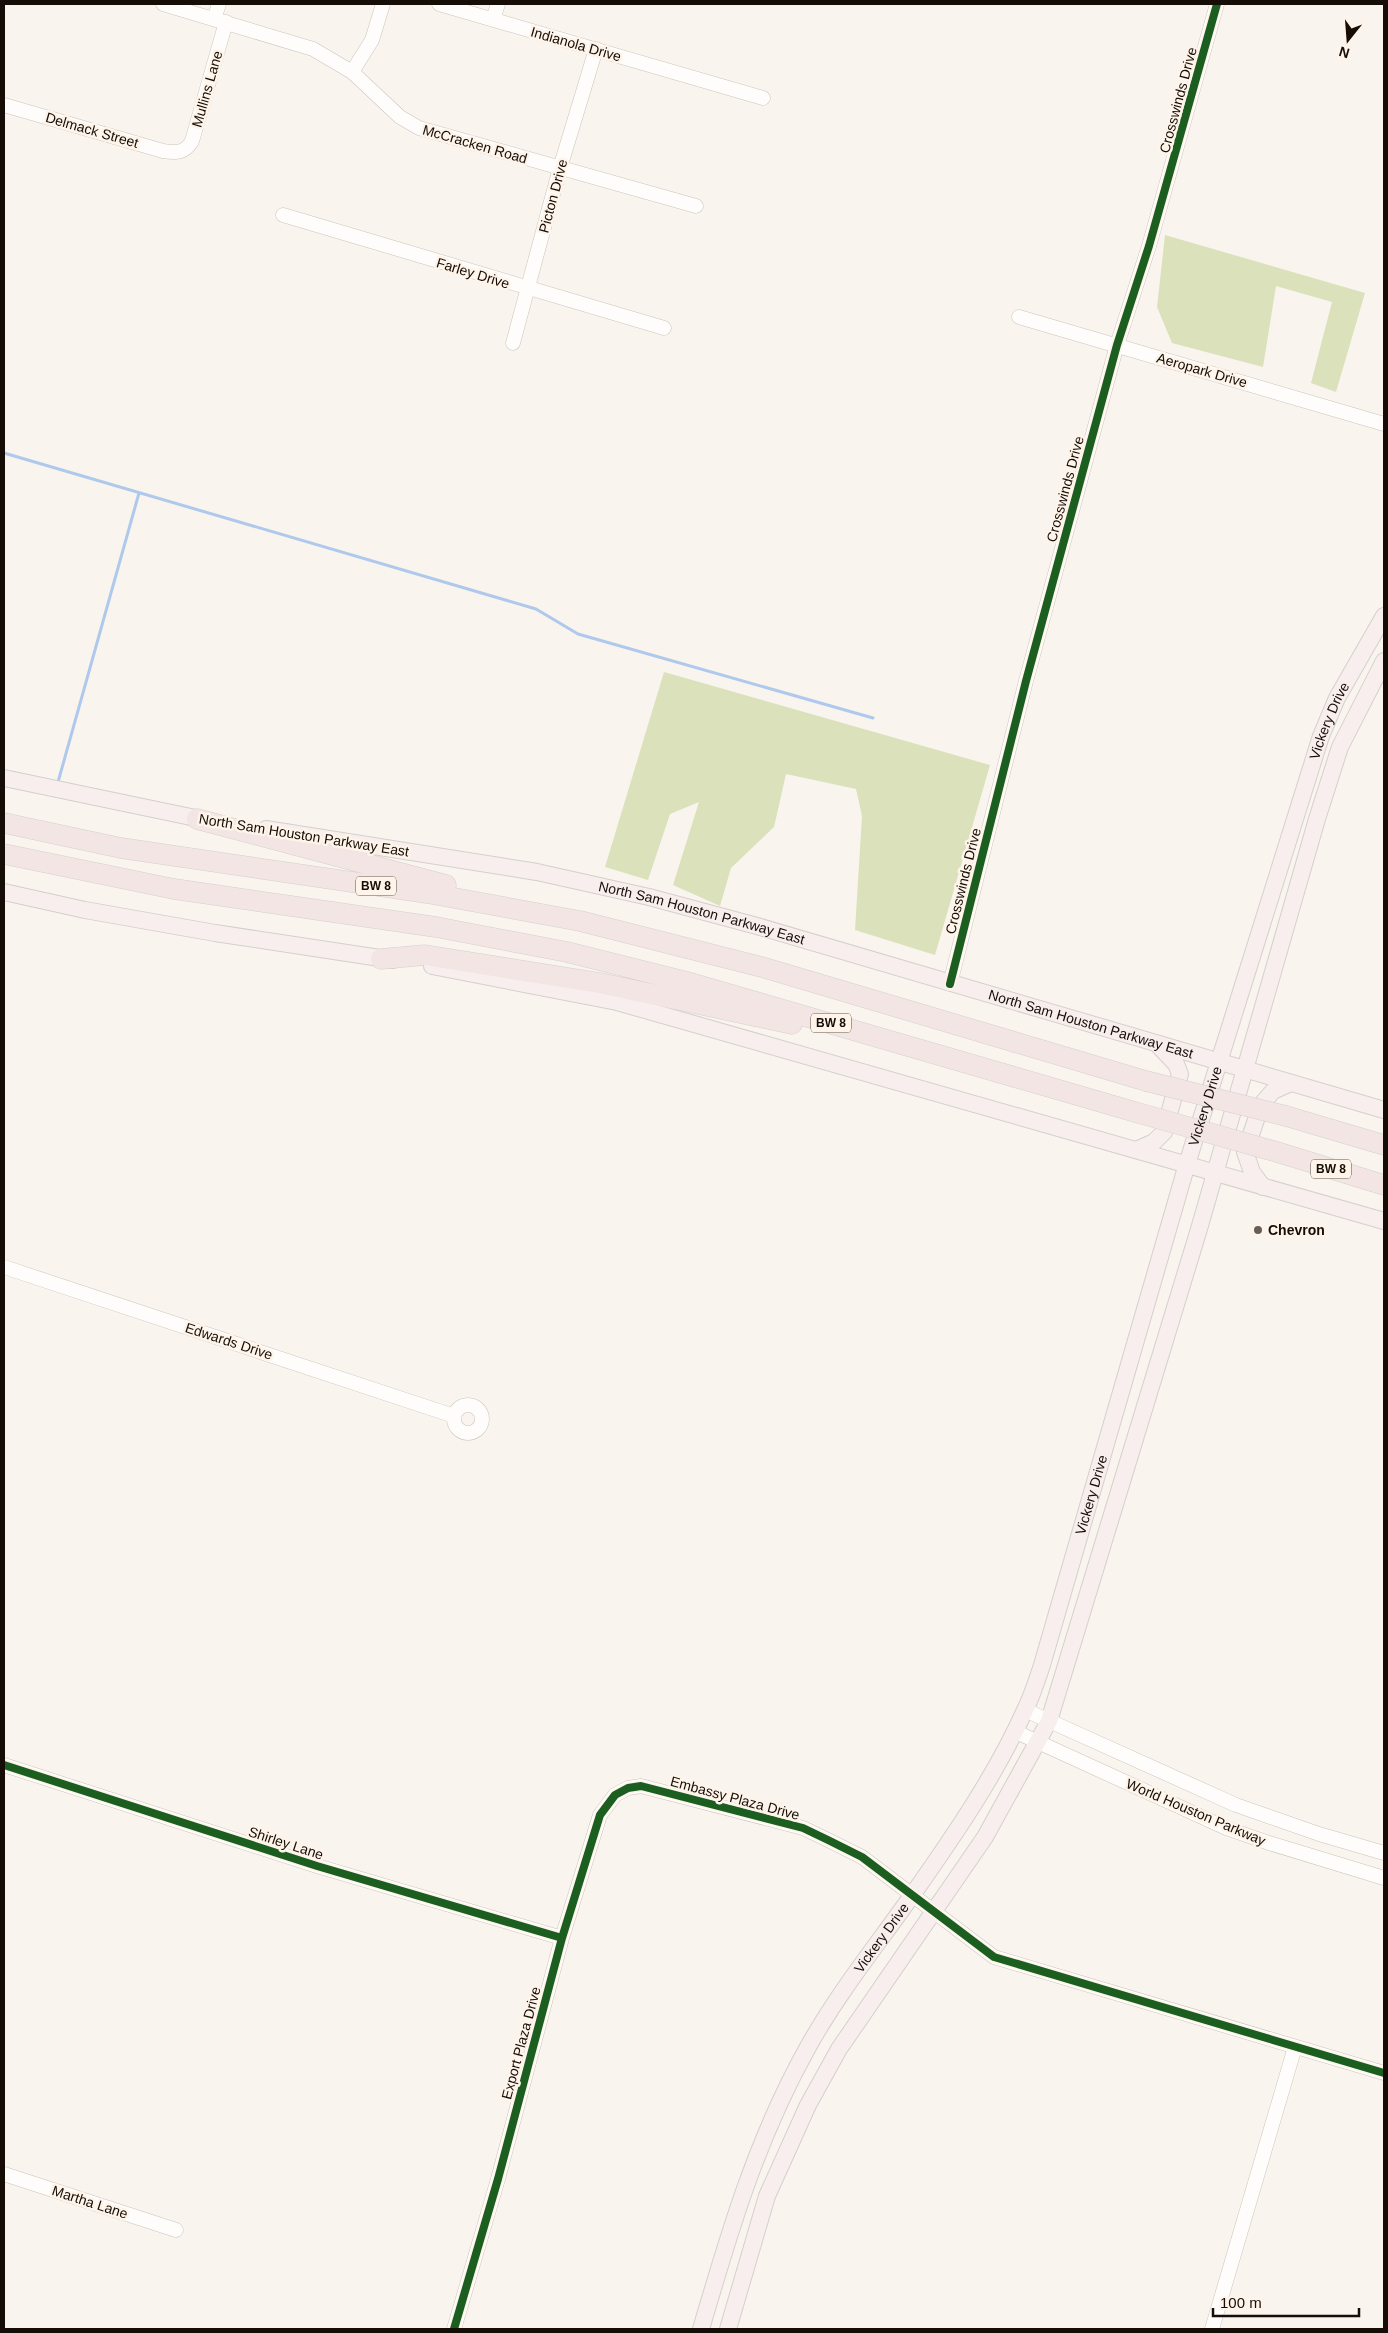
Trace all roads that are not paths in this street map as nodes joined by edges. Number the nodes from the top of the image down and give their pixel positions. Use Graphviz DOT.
graph roads {
  1 [pos="163,4"];
  2 [pos="219,4"];
  3 [pos="383,4"];
  4 [pos="439,4"];
  5 [pos="498,4"];
  6 [pos="1217,4"];
  7 [pos="220,20"];
  8 [pos="493,20"];
  9 [pos="596,50"];
  10 [pos="352,72"];
  11 [pos="763,98"];
  12 [pos="4,105"];
  13 [pos="181,152"];
  14 [pos="560,168"];
  15 [pos="696,206"];
  16 [pos="283,215"];
  17 [pos="528,289"];
  18 [pos="1019,317"];
  19 [pos="664,328"];
  20 [pos="513,343"];
  21 [pos="1117,345"];
  22 [pos="1384,424"];
  23 [pos="1384,616"];
  24 [pos="1377,646"];
  25 [pos="1384,661"];
  26 [pos="4,778"];
  27 [pos="197,818"];
  28 [pos="4,823"];
  29 [pos="4,854"];
  30 [pos="4,892"];
  31 [pos="1270,895"];
  32 [pos="1291,903"];
  33 [pos="580,921"];
  34 [pos="381,958"];
  35 [pos="950,984"];
  36 [pos="1157,1043"];
  37 [pos="938,1054"];
  38 [pos="1219,1063"];
  39 [pos="1243,1069"];
  40 [pos="1291,1083"];
  41 [pos="1384,1110"];
  42 [pos="1384,1144"];
  43 [pos="1136,1150"];
  44 [pos="1187,1164"];
  45 [pos="1216,1172"];
  46 [pos="1384,1185"];
  47 [pos="1263,1187"];
  48 [pos="1384,1222"];
  49 [pos="4,1267"];
  50 [pos="454,1416"];
  51 [pos="1101,1458"];
  52 [pos="1128,1466"];
  53 [pos="1060,1599"];
  54 [pos="1084,1606"];
  55 [pos="1025,1710"];
  56 [pos="1049,1721"];
  57 [pos="1014,1731"];
  58 [pos="1038,1742"];
  59 [pos="4,1765"];
  60 [pos="640,1786"];
  61 [pos="1193,1787"];
  62 [pos="1184,1808"];
  63 [pos="1326,1836"];
  64 [pos="1384,1853"];
  65 [pos="1320,1858"];
  66 [pos="1384,1878"];
  67 [pos="912,1895"];
  68 [pos="933,1912"];
  69 [pos="562,1938"];
  70 [pos="1295,2047"];
  71 [pos="1384,2072"];
  72 [pos="4,2174"];
  73 [pos="176,2230"];
  74 [pos="454,2329"];
  75 [pos="701,2329"];
  76 [pos="728,2329"];
  77 [pos="1212,2329"];
  1 -- 7 [label="street, McCracken Road"];
  2 -- 7 [label="street, Mullins Lane"];
  3 -- 10 [label="street"];
  4 -- 8 [label="street, Indianola Drive"];
  5 -- 8 [label="street"];
  6 -- 21 [label="street, Crosswinds Drive"];
  7 -- 10 [label="street, McCracken Road"];
  7 -- 13 [label="street, Mullins Lane"];
  8 -- 9 [label="street, Indianola Drive"];
  9 -- 11 [label="street, Indianola Drive"];
  9 -- 14 [label="street, Picton Drive"];
  10 -- 14 [label="street, McCracken Road"];
  12 -- 13 [label="street, Delmack Street"];
  14 -- 15 [label="street, McCracken Road"];
  14 -- 17 [label="street, Picton Drive"];
  16 -- 17 [label="street, Farley Drive"];
  17 -- 19 [label="street, Farley Drive"];
  17 -- 20 [label="street, Picton Drive"];
  18 -- 21 [label="street, Aeropark Drive"];
  21 -- 22 [label="street, Aeropark Drive"];
  21 -- 35 [label="street, Crosswinds Drive"];
  23 -- 24 [label="main road, Vickery Drive"];
  24 -- 31 [label="main road, Vickery Drive"];
  25 -- 32 [label="main road, Vickery Drive"];
  26 -- 27 [label="main road, North Sam Houston Parkway East"];
  27 -- 33 [label="highway"];
  27 -- 35 [label="main road, North Sam Houston Parkway East"];
  28 -- 33 [label="highway, BW 8"];
  29 -- 37 [label="highway, BW 8"];
  30 -- 34 [label="main road"];
  31 -- 32 [label="main road"];
  31 -- 38 [label="main road, Vickery Drive"];
  32 -- 39 [label="main road, Vickery Drive"];
  33 -- 42 [label="highway, BW 8, bridge"];
  34 -- 37 [label="highway"];
  34 -- 43 [label="main road"];
  35 -- 36 [label="main road, North Sam Houston Parkway East"];
  36 -- 38 [label="main road, North Sam Houston Parkway East"];
  36 -- 43 [label="main road"];
  37 -- 46 [label="highway, BW 8, bridge"];
  38 -- 39 [label="main road, North Sam Houston Parkway East"];
  38 -- 44 [label="main road, Vickery Drive"];
  39 -- 40 [label="main road, North Sam Houston Parkway East"];
  39 -- 45 [label="main road, Vickery Drive"];
  40 -- 41 [label="main road, North Sam Houston Parkway East"];
  40 -- 47 [label="main road"];
  43 -- 44 [label="main road"];
  44 -- 45 [label="main road"];
  44 -- 51 [label="main road, Vickery Drive"];
  45 -- 47 [label="main road"];
  45 -- 52 [label="main road, Vickery Drive"];
  47 -- 48 [label="main road"];
  49 -- 50 [label="street, Edwards Drive"];
  51 -- 52 [label="main road"];
  51 -- 53 [label="main road, Vickery Drive"];
  52 -- 54 [label="main road, Vickery Drive"];
  53 -- 54 [label="main road"];
  53 -- 55 [label="main road, Vickery Drive"];
  54 -- 56 [label="main road, Vickery Drive"];
  55 -- 56 [label="street, World Houston Parkway"];
  55 -- 57 [label="main road, Vickery Drive"];
  56 -- 58 [label="main road, Vickery Drive"];
  56 -- 61 [label="street, World Houston Parkway"];
  57 -- 58 [label="street, World Houston Parkway"];
  57 -- 67 [label="main road, Vickery Drive"];
  58 -- 62 [label="street, World Houston Parkway"];
  58 -- 68 [label="main road, Vickery Drive"];
  59 -- 69 [label="street, Shirley Lane"];
  60 -- 67 [label="street, Embassy Plaza Drive"];
  60 -- 69 [label="street, Export Plaza Drive"];
  61 -- 62 [label="street"];
  61 -- 63 [label="street, World Houston Parkway"];
  62 -- 65 [label="street, World Houston Parkway"];
  63 -- 64 [label="street, World Houston Parkway"];
  63 -- 65 [label="street"];
  65 -- 66 [label="street, World Houston Parkway"];
  67 -- 68 [label="street, Embassy Plaza Drive"];
  67 -- 75 [label="main road, Vickery Drive"];
  68 -- 70 [label="street, Embassy Plaza Drive"];
  68 -- 76 [label="main road, Vickery Drive"];
  69 -- 74 [label="street, Export Plaza Drive"];
  70 -- 71 [label="street, Embassy Plaza Drive"];
  70 -- 77 [label="street"];
  72 -- 73 [label="street, Martha Lane"];
}
